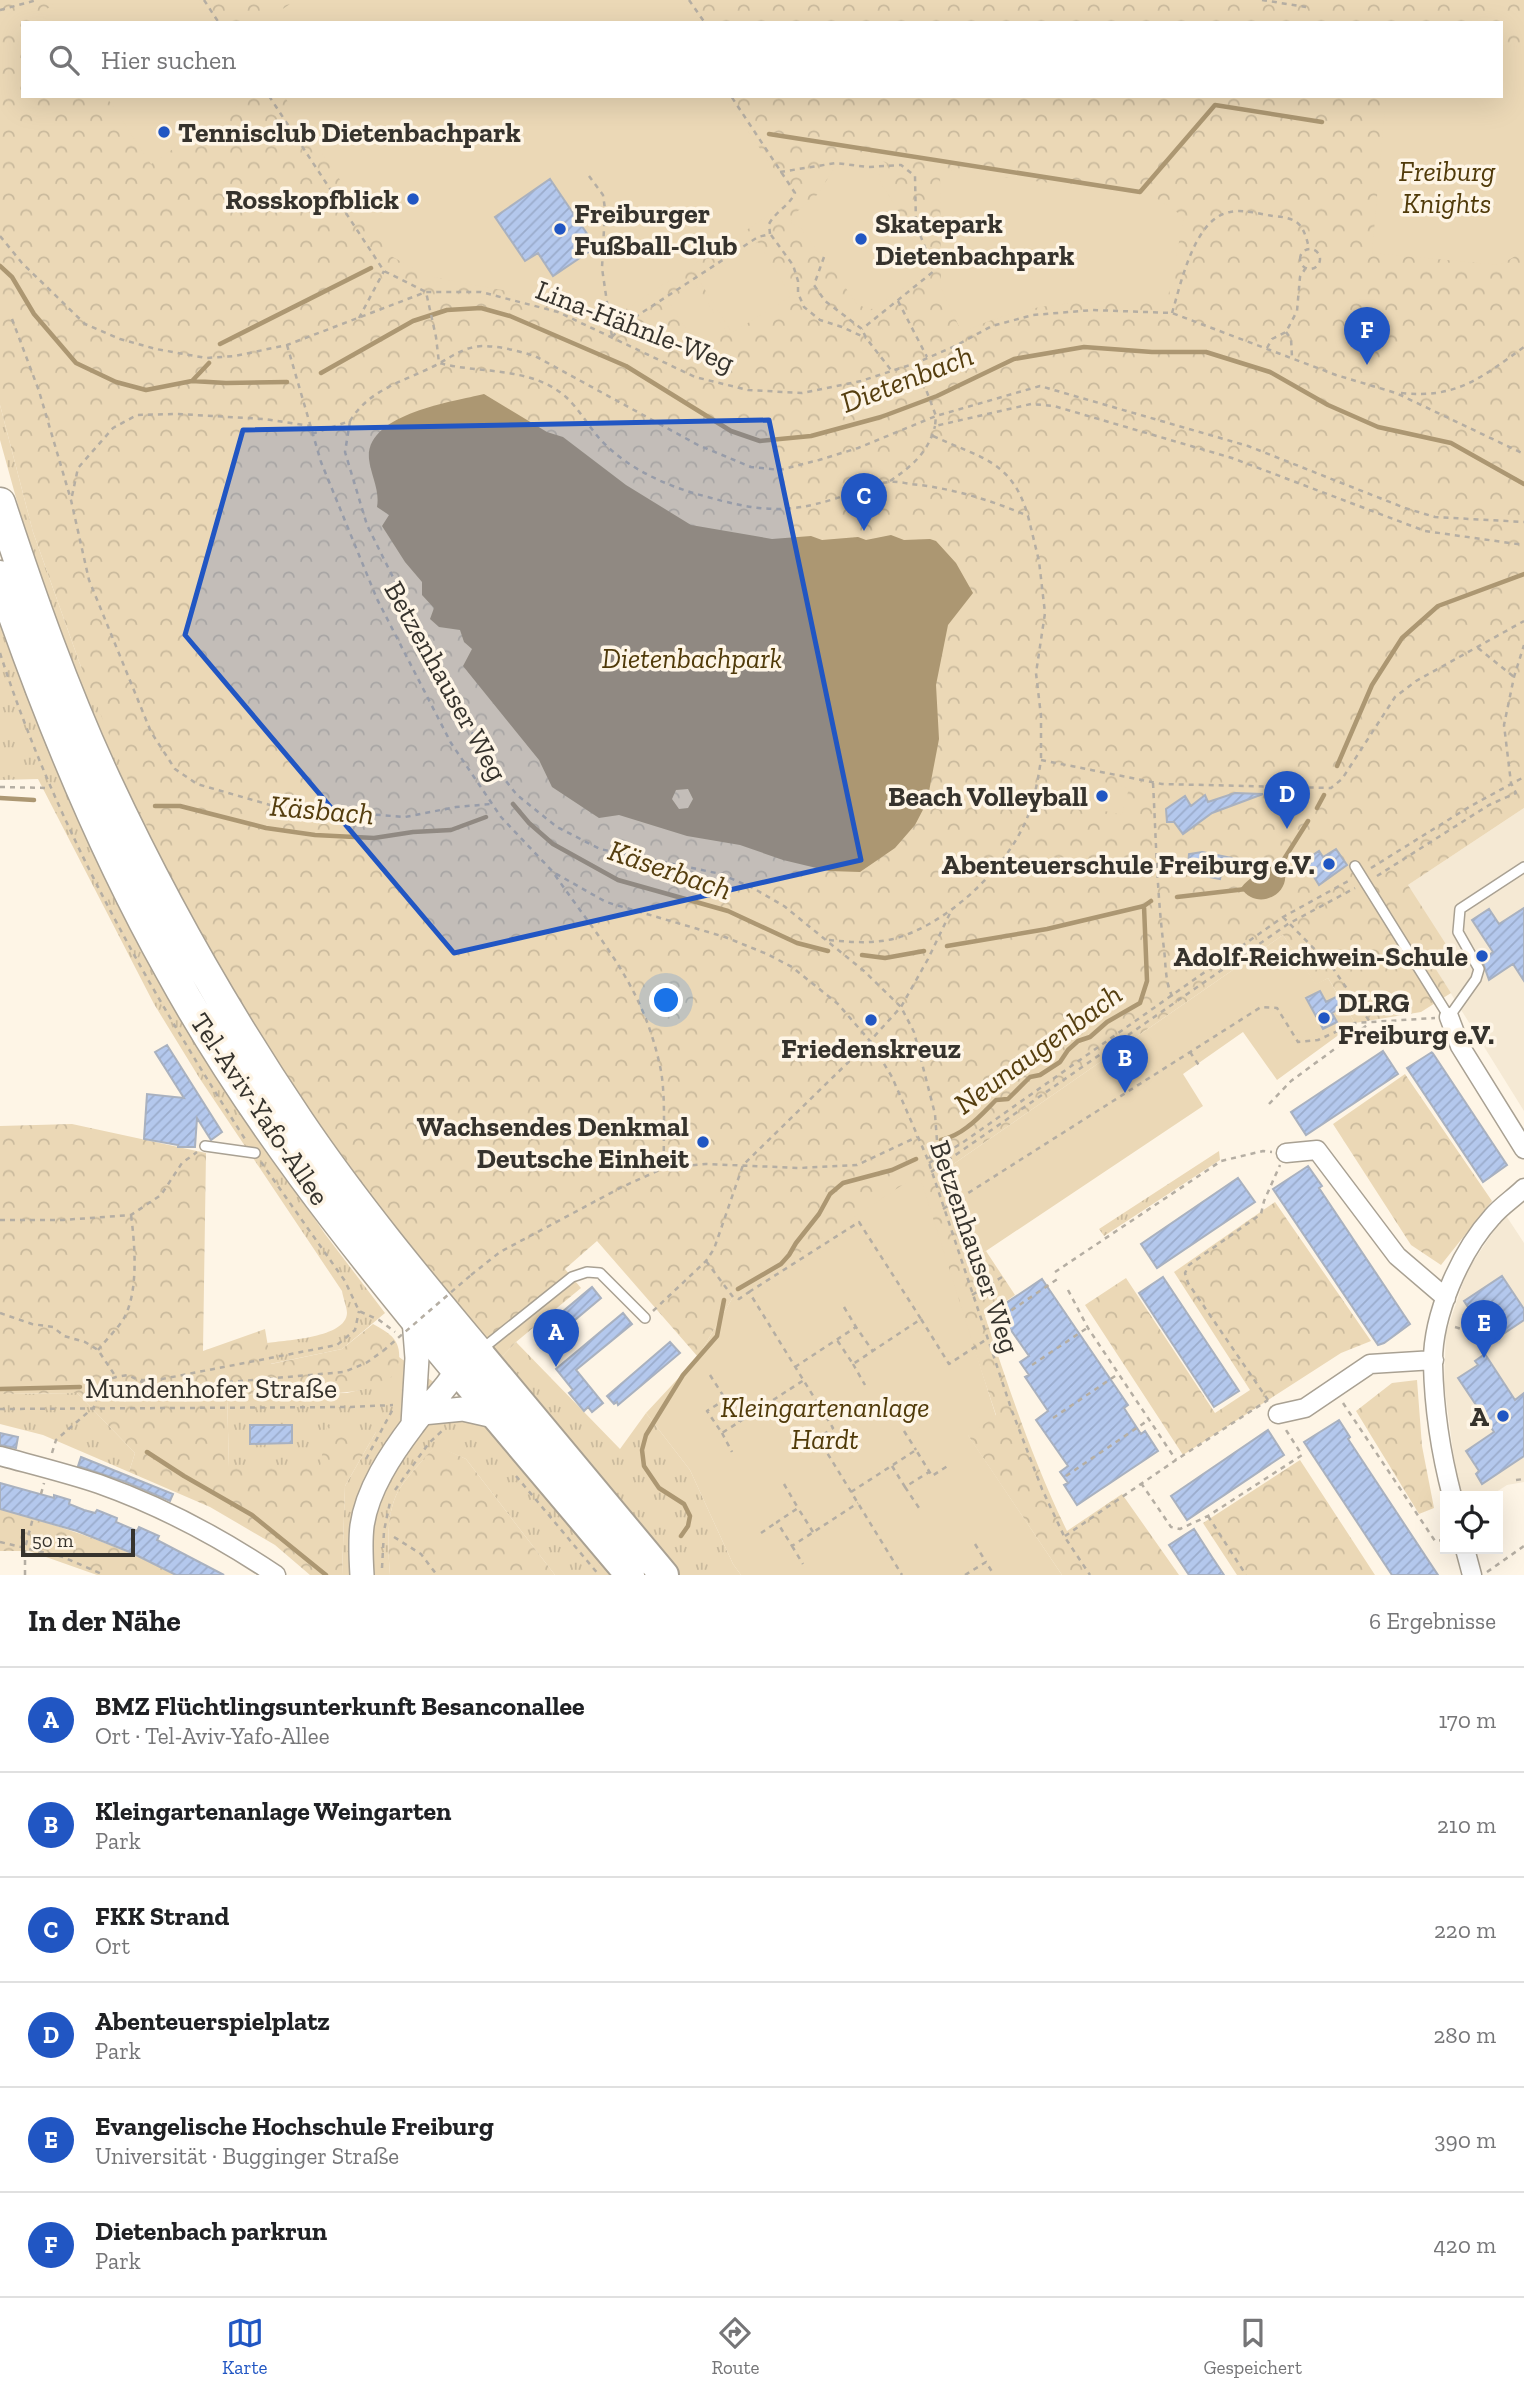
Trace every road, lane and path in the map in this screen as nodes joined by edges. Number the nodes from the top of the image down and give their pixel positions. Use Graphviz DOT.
graph roads {
  1 [pos="37,0"];
  2 [pos="204,0"];
  3 [pos="689,0"];
  4 [pos="1262,0"];
  5 [pos="1307,7"];
  6 [pos="0,10"];
  7 [pos="218,21"];
  8 [pos="704,21"];
  9 [pos="270,98"];
  10 [pos="732,98"];
  11 [pos="780,172"];
  12 [pos="589,176"];
  13 [pos="770,234"];
  14 [pos="0,236"];
  15 [pos="1309,248"];
  16 [pos="824,257"];
  17 [pos="1305,269"];
  18 [pos="384,271"];
  19 [pos="426,292"];
  20 [pos="898,301"];
  21 [pos="1172,313"];
  22 [pos="359,318"];
  23 [pos="12,319"];
  24 [pos="862,329"];
  25 [pos="1286,332"];
  26 [pos="612,337"];
  27 [pos="866,338"];
  28 [pos="287,345"];
  29 [pos="1524,347"];
  30 [pos="1267,348"];
  31 [pos="1292,357"];
  32 [pos="928,358"];
  33 [pos="439,363"];
  34 [pos="916,363"];
  35 [pos="891,370"];
  36 [pos="1396,393"];
  37 [pos="936,416"];
  38 [pos="350,421"];
  39 [pos="310,426"];
  40 [pos="935,426"];
  41 [pos="312,434"];
  42 [pos="933,436"];
  43 [pos="1524,454"];
  44 [pos="890,481"];
  45 [pos="71,499"];
  46 [pos="0,503"];
  47 [pos="1028,516"];
  48 [pos="1524,522"];
  49 [pos="1524,545"];
  50 [pos="0,576"];
  51 [pos="1524,621"];
  52 [pos="1524,645"];
  53 [pos="1477,647"];
  54 [pos="1514,677"];
  55 [pos="1041,760"];
  56 [pos="1524,777"];
  57 [pos="1153,783"];
  58 [pos="1511,783"];
  59 [pos="0,787"];
  60 [pos="50,788"];
  61 [pos="491,804"];
  62 [pos="1524,867"];
  63 [pos="553,872"];
  64 [pos="1359,875"];
  65 [pos="952,910"];
  66 [pos="1283,917"];
  67 [pos="1287,924"];
  68 [pos="828,940"];
  69 [pos="1170,995"];
  70 [pos="1176,1002"];
  71 [pos="901,1007"];
  72 [pos="1449,1017"];
  73 [pos="1370,1023"];
  74 [pos="870,1041"];
  75 [pos="1189,1052"];
  76 [pos="1200,1067"];
  77 [pos="1269,1104"];
  78 [pos="917,1137"];
  79 [pos="205,1146"];
  80 [pos="1524,1149"];
  81 [pos="255,1153"];
  82 [pos="1286,1153"];
  83 [pos="929,1162"];
  84 [pos="743,1165"];
  85 [pos="664,1168"];
  86 [pos="931,1172"];
  87 [pos="1524,1188"];
  88 [pos="943,1209"];
  89 [pos="131,1215"];
  90 [pos="0,1220"];
  91 [pos="706,1261"];
  92 [pos="1055,1272"];
  93 [pos="1002,1277"];
  94 [pos="1059,1278"];
  95 [pos="1068,1290"];
  96 [pos="749,1292"];
  97 [pos="972,1295"];
  98 [pos="1446,1298"];
  99 [pos="844,1307"];
  100 [pos="359,1311"];
  101 [pos="0,1313"];
  102 [pos="1003,1316"];
  103 [pos="645,1318"];
  104 [pos="414,1319"];
  105 [pos="921,1320"];
  106 [pos="856,1327"];
  107 [pos="1088,1328"];
  108 [pos="1465,1330"];
  109 [pos="987,1339"];
  110 [pos="837,1340"];
  111 [pos="1483,1346"];
  112 [pos="98,1350"];
  113 [pos="873,1352"];
  114 [pos="1434,1360"];
  115 [pos="468,1361"];
  116 [pos="853,1364"];
  117 [pos="1032,1366"];
  118 [pos="795,1367"];
  119 [pos="1118,1374"];
  120 [pos="710,1375"];
  121 [pos="116,1377"];
  122 [pos="138,1380"];
  123 [pos="803,1380"];
  124 [pos="865,1385"];
  125 [pos="1334,1388"];
  126 [pos="726,1399"];
  127 [pos="94,1407"];
  128 [pos="1273,1407"];
  129 [pos="0,1409"];
  130 [pos="417,1411"];
  131 [pos="494,1416"];
  132 [pos="1052,1418"];
  133 [pos="1149,1420"];
  134 [pos="740,1422"];
  135 [pos="445,1428"];
  136 [pos="904,1431"];
  137 [pos="722,1433"];
  138 [pos="916,1450"];
  139 [pos="732,1452"];
  140 [pos="0,1456"];
  141 [pos="1176,1460"];
  142 [pos="949,1465"];
  143 [pos="892,1466"];
  144 [pos="47,1469"];
  145 [pos="511,1469"];
  146 [pos="929,1472"];
  147 [pos="1066,1476"];
  148 [pos="1524,1479"];
  149 [pos="1516,1480"];
  150 [pos="1141,1483"];
  151 [pos="784,1484"];
  152 [pos="905,1487"];
  153 [pos="1451,1491"];
  154 [pos="851,1492"];
  155 [pos="858,1503"];
  156 [pos="798,1508"];
  157 [pos="919,1508"];
  158 [pos="1208,1516"];
  159 [pos="33,1518"];
  160 [pos="777,1522"];
  161 [pos="813,1532"];
  162 [pos="761,1533"];
  163 [pos="1065,1536"];
  164 [pos="394,1537"];
  165 [pos="1440,1540"];
  166 [pos="0,1542"];
  167 [pos="975,1544"];
  168 [pos="792,1546"];
  169 [pos="1524,1546"];
  170 [pos="25,1548"];
  171 [pos="1466,1554"];
  172 [pos="986,1562"];
  173 [pos="803,1564"];
  174 [pos="26,1575"];
  175 [pos="104,1575"];
  176 [pos="276,1575"];
  177 [pos="362,1575"];
  178 [pos="382,1575"];
  179 [pos="437,1575"];
  180 [pos="599,1575"];
  181 [pos="630,1575"];
  182 [pos="664,1575"];
  183 [pos="902,1575"];
  184 [pos="965,1575"];
  185 [pos="994,1575"];
  186 [pos="1090,1575"];
  187 [pos="1246,1575"];
  188 [pos="1472,1575"];
  189 [pos="1482,1575"];
  1 -- 6 [label="path"];
  2 -- 7 [label="path"];
  3 -- 8 [label="path"];
  4 -- 5 [label="path"];
  9 -- 18 [label="path"];
  10 -- 11 [label="path"];
  11 -- 13 [label="path"];
  11 -- 20 [label="path"];
  12 -- 26 [label="path"];
  13 -- 26 [label="path"];
  13 -- 27 [label="path"];
  14 -- 28 [label="path"];
  15 -- 17 [label="path"];
  15 -- 17 [label="path"];
  15 -- 21 [label="path"];
  16 -- 24 [label="path"];
  17 -- 25 [label="path"];
  18 -- 19 [label="path"];
  18 -- 22 [label="path"];
  19 -- 22 [label="path, Lina-Hähnle-Weg"];
  19 -- 26 [label="path, Lina-Hähnle-Weg"];
  19 -- 33 [label="path"];
  20 -- 24 [label="path"];
  20 -- 32 [label="path"];
  21 -- 30 [label="path, Lina-Hähnle-Weg"];
  21 -- 32 [label="path, Lina-Hähnle-Weg"];
  22 -- 28 [label="path, Lina-Hähnle-Weg"];
  23 -- 45 [label="path"];
  24 -- 27 [label="path"];
  25 -- 30 [label="path"];
  25 -- 31 [label="path"];
  26 -- 35 [label="path, Lina-Hähnle-Weg"];
  27 -- 35 [label="path"];
  28 -- 39 [label="path, Betzenhauser Weg"];
  29 -- 36 [label="path"];
  30 -- 31 [label="path, Lina-Hähnle-Weg"];
  31 -- 36 [label="path, Lina-Hähnle-Weg"];
  32 -- 34 [label="path, Lina-Hähnle-Weg"];
  33 -- 37 [label="path"];
  33 -- 38 [label="path"];
  33 -- 44 [label="path"];
  34 -- 35 [label="path, Lina-Hähnle-Weg"];
  34 -- 37 [label="path"];
  36 -- 43 [label="path, Lina-Hähnle-Weg"];
  37 -- 40 [label="path"];
  37 -- 48 [label="path"];
  38 -- 41 [label="path"];
  38 -- 68 [label="path"];
  39 -- 41 [label="path, Betzenhauser Weg"];
  39 -- 45 [label="path"];
  40 -- 42 [label="path"];
  40 -- 49 [label="path"];
  41 -- 61 [label="path, Betzenhauser Weg"];
  42 -- 44 [label="path"];
  42 -- 47 [label="path"];
  44 -- 47 [label="path"];
  45 -- 61 [label="path"];
  46 -- 115 [label="highway, Tel-Aviv-Yafo-Allee"];
  47 -- 55 [label="path"];
  50 -- 104 [label="highway, Tel-Aviv-Yafo-Allee"];
  51 -- 53 [label="path"];
  52 -- 54 [label="path"];
  53 -- 54 [label="path"];
  53 -- 57 [label="path"];
  54 -- 58 [label="path"];
  55 -- 57 [label="path"];
  55 -- 65 [label="path"];
  56 -- 58 [label="path"];
  57 -- 69 [label="path"];
  58 -- 64 [label="path"];
  58 -- 64 [label="path"];
  59 -- 60 [label="path"];
  61 -- 63 [label="path, Betzenhauser Weg"];
  62 -- 72 [label="lane"];
  63 -- 74 [label="path, Betzenhauser Weg"];
  63 -- 85 [label="path"];
  64 -- 66 [label="path"];
  64 -- 67 [label="path"];
  64 -- 72 [label="lane"];
  65 -- 68 [label="path"];
  65 -- 71 [label="path"];
  66 -- 67 [label="path"];
  66 -- 69 [label="path"];
  67 -- 70 [label="path"];
  67 -- 73 [label="path"];
  68 -- 71 [label="path"];
  69 -- 70 [label="path"];
  69 -- 83 [label="path"];
  70 -- 86 [label="path"];
  71 -- 74 [label="path"];
  71 -- 83 [label="path"];
  72 -- 73 [label="path"];
  72 -- 80 [label="street"];
  73 -- 75 [label="path"];
  73 -- 77 [label="path"];
  74 -- 78 [label="path, Betzenhauser Weg"];
  74 -- 84 [label="path"];
  75 -- 76 [label="path"];
  75 -- 88 [label="path"];
  78 -- 83 [label="path, Betzenhauser Weg"];
  78 -- 84 [label="path"];
  79 -- 81 [label="lane"];
  79 -- 89 [label="path"];
  82 -- 92 [label="path"];
  82 -- 98 [label="street"];
  82 -- 128 [label="path"];
  83 -- 86 [label="path, Betzenhauser Weg"];
  84 -- 85 [label="path"];
  84 -- 91 [label="path"];
  85 -- 122 [label="path, bridge"];
  86 -- 88 [label="path, Betzenhauser Weg"];
  87 -- 98 [label="street"];
  88 -- 97 [label="path, Betzenhauser Weg"];
  89 -- 90 [label="path"];
  89 -- 112 [label="path"];
  91 -- 96 [label="path"];
  91 -- 103 [label="path"];
  93 -- 97 [label="path"];
  94 -- 102 [label="path"];
  95 -- 107 [label="path"];
  96 -- 105 [label="path"];
  96 -- 118 [label="path"];
  97 -- 109 [label="path, Betzenhauser Weg"];
  98 -- 114 [label="street"];
  99 -- 106 [label="path"];
  100 -- 122 [label="path"];
  101 -- 112 [label="path"];
  103 -- 115 [label="lane"];
  104 -- 115 [label="highway, Tel-Aviv-Yafo-Allee"];
  104 -- 130 [label="street"];
  105 -- 109 [label="path"];
  105 -- 113 [label="path"];
  106 -- 110 [label="path"];
  106 -- 113 [label="path"];
  107 -- 117 [label="path"];
  107 -- 119 [label="path"];
  108 -- 111 [label="path"];
  109 -- 163 [label="path, Betzenhauser Weg"];
  110 -- 116 [label="path"];
  110 -- 118 [label="path"];
  112 -- 121 [label="path"];
  113 -- 116 [label="path"];
  114 -- 125 [label="street"];
  114 -- 153 [label="street"];
  115 -- 130 [label="street"];
  115 -- 131 [label="main road, Tel-Aviv-Yafo-Allee"];
  115 -- 182 [label="main road, Tel-Aviv-Yafo-Allee"];
  116 -- 124 [label="path"];
  118 -- 123 [label="path"];
  119 -- 132 [label="path"];
  119 -- 133 [label="path"];
  120 -- 126 [label="path"];
  121 -- 122 [label="path"];
  121 -- 127 [label="path"];
  123 -- 134 [label="path"];
  123 -- 154 [label="path"];
  125 -- 128 [label="street"];
  125 -- 165 [label="path"];
  126 -- 134 [label="path"];
  126 -- 137 [label="path"];
  127 -- 129 [label="path, Mundenhofer Straße"];
  127 -- 130 [label="path, Mundenhofer Straße"];
  127 -- 144 [label="path"];
  128 -- 141 [label="path"];
  128 -- 158 [label="path"];
  130 -- 131 [label="street"];
  130 -- 177 [label="street"];
  131 -- 181 [label="main road, Tel-Aviv-Yafo-Allee"];
  133 -- 141 [label="path"];
  133 -- 147 [label="path"];
  134 -- 137 [label="path"];
  135 -- 178 [label="path"];
  136 -- 138 [label="path"];
  137 -- 139 [label="path"];
  138 -- 143 [label="path"];
  138 -- 146 [label="path"];
  140 -- 144 [label="street"];
  141 -- 150 [label="path"];
  142 -- 146 [label="path"];
  143 -- 152 [label="path"];
  143 -- 154 [label="path"];
  144 -- 176 [label="street"];
  145 -- 180 [label="path"];
  146 -- 152 [label="path"];
  148 -- 149 [label="path"];
  150 -- 158 [label="path"];
  150 -- 163 [label="path"];
  151 -- 156 [label="path"];
  152 -- 157 [label="path"];
  154 -- 155 [label="path"];
  155 -- 161 [label="path"];
  155 -- 183 [label="path"];
  156 -- 160 [label="path"];
  156 -- 161 [label="path"];
  158 -- 187 [label="path"];
  159 -- 170 [label="path"];
  160 -- 162 [label="path"];
  160 -- 168 [label="path"];
  161 -- 168 [label="path"];
  163 -- 186 [label="path, Betzenhauser Weg"];
  164 -- 179 [label="path"];
  166 -- 170 [label="path"];
  167 -- 172 [label="path"];
  168 -- 173 [label="path"];
  169 -- 189 [label="path"];
  170 -- 174 [label="path"];
  170 -- 175 [label="path"];
  171 -- 188 [label="street"];
  172 -- 184 [label="path"];
  172 -- 185 [label="path"];
}
